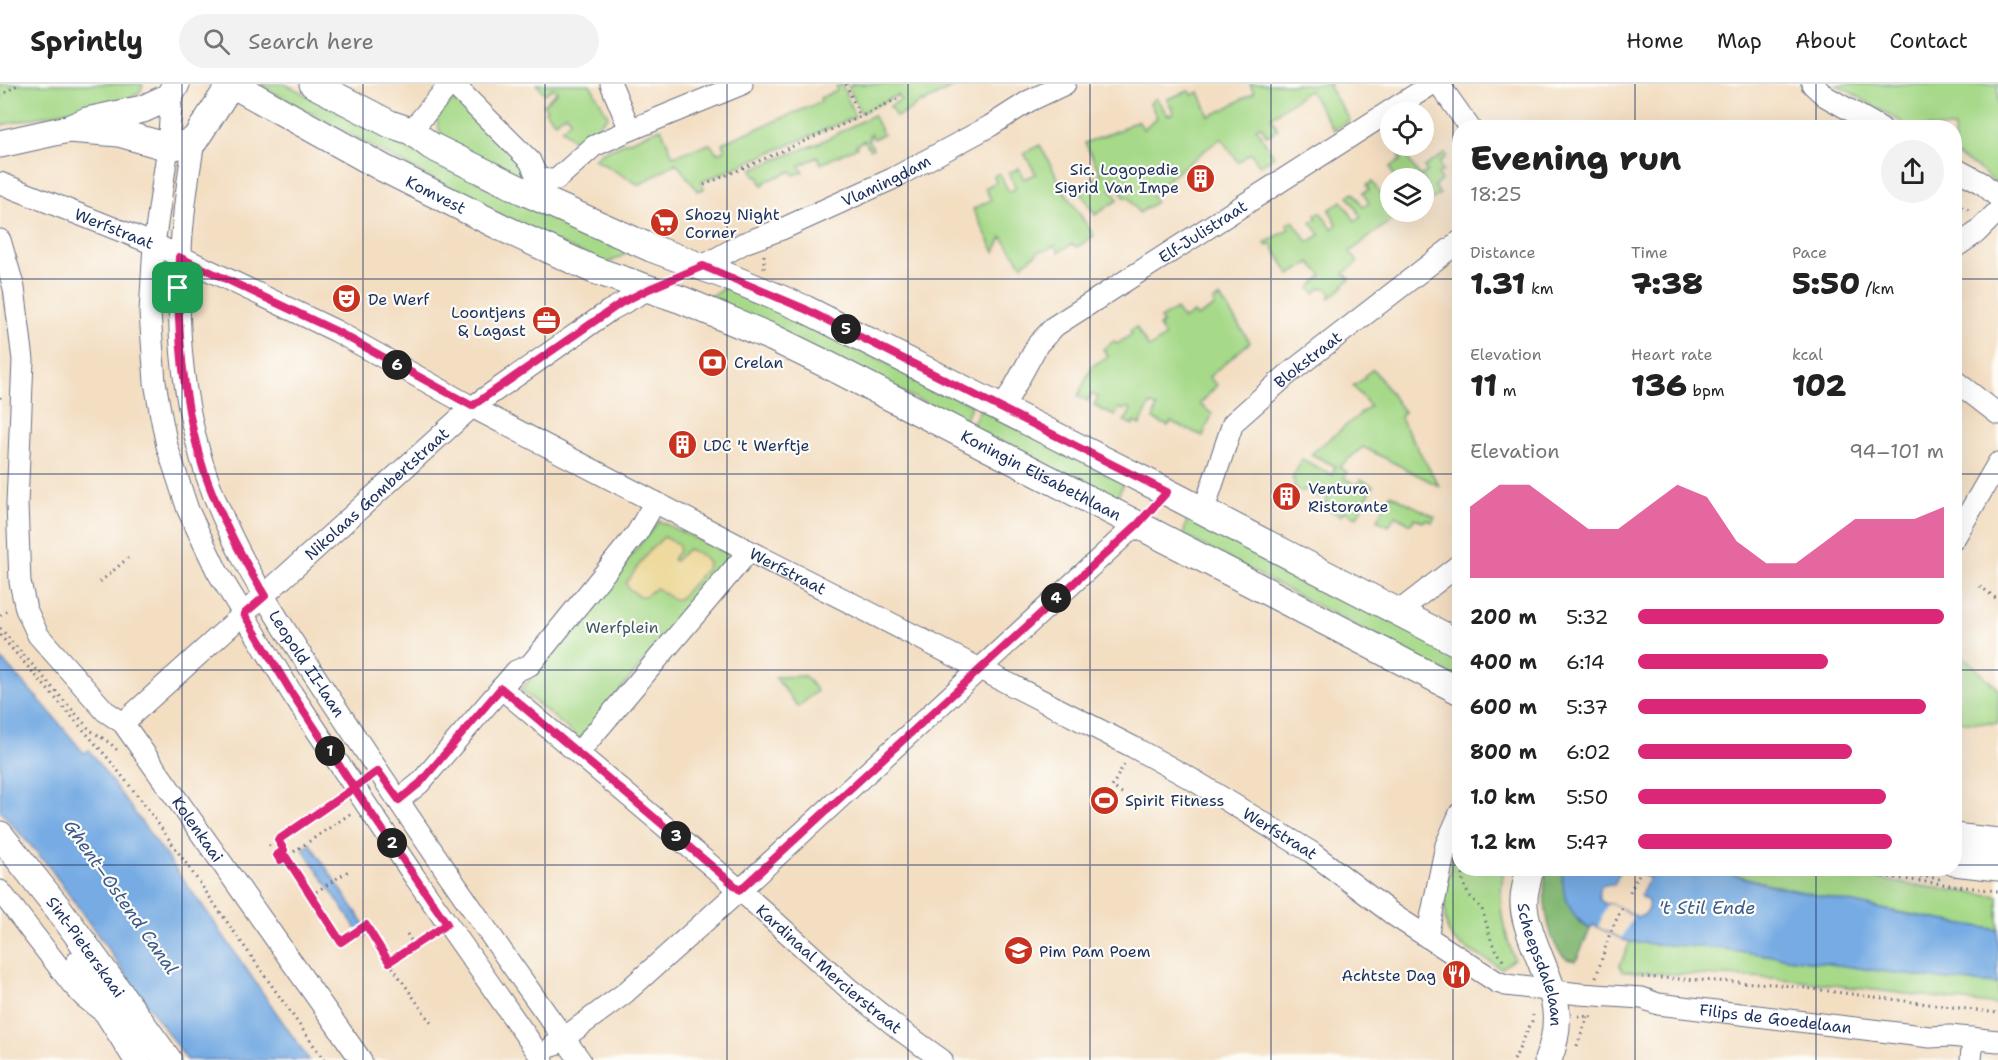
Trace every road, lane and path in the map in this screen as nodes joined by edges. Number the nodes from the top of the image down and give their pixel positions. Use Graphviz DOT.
graph roads {
  1 [pos="19,84"];
  2 [pos="232,84"];
  3 [pos="314,84"];
  4 [pos="451,84"];
  5 [pos="612,84"];
  6 [pos="742,84"];
  7 [pos="846,84"];
  8 [pos="1065,84"];
  9 [pos="1432,84"];
  10 [pos="1439,84"];
  11 [pos="1812,84"];
  12 [pos="173,91"];
  13 [pos="0,96"];
  14 [pos="897,99"];
  15 [pos="860,117"];
  16 [pos="1464,120"];
  17 [pos="1867,120"];
  18 [pos="68,129"];
  19 [pos="630,130"];
  20 [pos="411,131"];
  21 [pos="0,144"];
  22 [pos="181,144"];
  23 [pos="1962,172"];
  24 [pos="0,183"];
  25 [pos="530,185"];
  26 [pos="704,185"];
  27 [pos="1998,197"];
  28 [pos="1962,207"];
  29 [pos="1969,210"];
  30 [pos="1998,211"];
  31 [pos="782,229"];
  32 [pos="0,240"];
  33 [pos="1962,243"];
  34 [pos="154,244"];
  35 [pos="1452,247"];
  36 [pos="179,257"];
  37 [pos="703,266"];
  38 [pos="649,289"];
  39 [pos="785,300"];
  40 [pos="1962,386"];
  41 [pos="472,406"];
  42 [pos="1003,408"];
  43 [pos="189,409"];
  44 [pos="1998,414"];
  45 [pos="161,416"];
  46 [pos="1998,463"];
  47 [pos="204,470"];
  48 [pos="177,479"];
  49 [pos="1167,492"];
  50 [pos="655,501"];
  51 [pos="1203,512"];
  52 [pos="1138,524"];
  53 [pos="1962,525"];
  54 [pos="749,551"];
  55 [pos="128,558"];
  56 [pos="1452,570"];
  57 [pos="100,582"];
  58 [pos="1980,586"];
  59 [pos="265,596"];
  60 [pos="1998,600"];
  61 [pos="1398,612"];
  62 [pos="244,614"];
  63 [pos="0,628"];
  64 [pos="0,635"];
  65 [pos="1452,640"];
  66 [pos="979,669"];
  67 [pos="1452,687"];
  68 [pos="501,688"];
  69 [pos="123,723"];
  70 [pos="1133,747"];
  71 [pos="578,753"];
  72 [pos="123,756"];
  73 [pos="378,771"];
  74 [pos="354,788"];
  75 [pos="1122,793"];
  76 [pos="1135,799"];
  77 [pos="399,800"];
  78 [pos="1140,802"];
  79 [pos="344,819"];
  80 [pos="1452,831"];
  81 [pos="0,836"];
  82 [pos="1962,838"];
  83 [pos="278,840"];
  84 [pos="1998,842"];
  85 [pos="269,846"];
  86 [pos="0,855"];
  87 [pos="286,857"];
  88 [pos="1962,863"];
  89 [pos="1998,867"];
  90 [pos="350,870"];
  91 [pos="1463,876"];
  92 [pos="1525,876"];
  93 [pos="1638,876"];
  94 [pos="1882,876"];
  95 [pos="1917,876"];
  96 [pos="1998,889"];
  97 [pos="740,890"];
  98 [pos="0,891"];
  99 [pos="1630,892"];
  100 [pos="311,895"];
  101 [pos="1622,908"];
  102 [pos="447,924"];
  103 [pos="407,934"];
  104 [pos="1427,937"];
  105 [pos="414,945"];
  106 [pos="389,962"];
  107 [pos="1506,965"];
  108 [pos="1607,976"];
  109 [pos="1641,977"];
  110 [pos="1595,985"];
  111 [pos="1544,990"];
  112 [pos="1998,1013"];
  113 [pos="110,1016"];
  114 [pos="1588,1016"];
  115 [pos="1570,1017"];
  116 [pos="1596,1017"];
  117 [pos="431,1023"];
  118 [pos="564,1038"];
  119 [pos="1973,1038"];
  120 [pos="1998,1041"];
  121 [pos="1566,1057"];
  122 [pos="538,1059"];
  123 [pos="138,1060"];
  124 [pos="168,1060"];
  125 [pos="324,1060"];
  126 [pos="361,1060"];
  127 [pos="580,1060"];
  128 [pos="942,1060"];
  129 [pos="1514,1060"];
  130 [pos="1532,1060"];
  131 [pos="1548,1060"];
  132 [pos="1971,1060"];
  1 -- 13 [label="path"];
  2 -- 22 [label="main road, Leopold II-laan"];
  2 -- 38 [label="main road, Komvest"];
  3 -- 20 [label="main road"];
  4 -- 20 [label="street"];
  4 -- 25 [label="street"];
  5 -- 19 [label="street"];
  6 -- 19 [label="street"];
  7 -- 15 [label="path"];
  8 -- 31 [label="street, Vlamingdam"];
  9 -- 42 [label="street, Elf-Julistraat"];
  10 -- 16 [label="street"];
  11 -- 17 [label="street"];
  12 -- 18 [label="main road"];
  12 -- 22 [label="street, Leopold II-laan"];
  14 -- 15 [label="path"];
  15 -- 26 [label="path"];
  18 -- 21 [label="main road"];
  18 -- 22 [label="main road"];
  19 -- 25 [label="street"];
  20 -- 25 [label="main road"];
  22 -- 34 [label="street, Leopold II-laan"];
  22 -- 36 [label="street, Leopold II-laan"];
  23 -- 27 [label="street"];
  24 -- 34 [label="street, Werfstraat"];
  25 -- 37 [label="main road"];
  28 -- 29 [label="path"];
  30 -- 33 [label="street"];
  31 -- 37 [label="street, Vlamingdam"];
  31 -- 39 [label="path"];
  32 -- 69 [label="street, Kolenkaai"];
  34 -- 36 [label="street, Werfstraat"];
  34 -- 45 [label="street, Leopold II-laan"];
  35 -- 51 [label="street, Blokstraat"];
  36 -- 41 [label="street, Werfstraat"];
  36 -- 43 [label="street, Leopold II-laan"];
  37 -- 38 [label="main road"];
  37 -- 39 [label="main road"];
  38 -- 41 [label="street, Nikolaas Gombertstraat"];
  38 -- 52 [label="main road, Koningin Elisabethlaan"];
  39 -- 42 [label="main road"];
  40 -- 44 [label="street"];
  41 -- 50 [label="street, Werfstraat"];
  41 -- 59 [label="street, Nikolaas Gombertstraat"];
  42 -- 49 [label="main road"];
  43 -- 45 [label="street"];
  43 -- 47 [label="street, Leopold II-laan"];
  45 -- 48 [label="street, Leopold II-laan"];
  46 -- 53 [label="street"];
  47 -- 48 [label="street"];
  47 -- 59 [label="street, Leopold II-laan"];
  48 -- 62 [label="street, Leopold II-laan"];
  49 -- 51 [label="main road"];
  49 -- 52 [label="main road"];
  50 -- 54 [label="street, Werfstraat"];
  50 -- 68 [label="street"];
  51 -- 61 [label="main road"];
  52 -- 66 [label="street"];
  52 -- 67 [label="main road, Koningin Elisabethlaan"];
  54 -- 66 [label="street, Werfstraat"];
  54 -- 71 [label="street"];
  55 -- 57 [label="path"];
  56 -- 61 [label="street"];
  58 -- 60 [label="path"];
  59 -- 62 [label="street, Nikolaas Gombertstraat"];
  59 -- 73 [label="street, Leopold II-laan"];
  61 -- 65 [label="main road"];
  62 -- 69 [label="street, Nikolaas Gombertstraat"];
  62 -- 74 [label="street, Leopold II-laan"];
  63 -- 72 [label="path"];
  64 -- 125 [label="path, Kolenkaai"];
  66 -- 70 [label="street, Werfstraat"];
  66 -- 97 [label="street"];
  68 -- 71 [label="street, Kardinaal Mercierstraat"];
  68 -- 77 [label="street"];
  69 -- 126 [label="street, Kolenkaai"];
  70 -- 75 [label="path"];
  70 -- 104 [label="street, Werfstraat"];
  71 -- 97 [label="street, Kardinaal Mercierstraat"];
  73 -- 74 [label="street"];
  73 -- 77 [label="street, Leopold II-laan"];
  74 -- 83 [label="path"];
  74 -- 102 [label="street, Leopold II-laan"];
  76 -- 78 [label="path"];
  77 -- 118 [label="street, Leopold II-laan"];
  79 -- 87 [label="path"];
  80 -- 104 [label="street"];
  81 -- 124 [label="main road, Sint-Pieterskaai"];
  82 -- 84 [label="main road"];
  83 -- 85 [label="path"];
  83 -- 87 [label="path"];
  86 -- 113 [label="main road, Sint-Pieterskaai"];
  87 -- 100 [label="path"];
  88 -- 89 [label="main road"];
  90 -- 100 [label="path"];
  91 -- 107 [label="path"];
  92 -- 111 [label="main road, Scheepsdalelaan"];
  93 -- 99 [label="path"];
  94 -- 96 [label="path"];
  95 -- 96 [label="path"];
  97 -- 118 [label="street"];
  97 -- 128 [label="street, Kardinaal Mercierstraat"];
  98 -- 113 [label="street, Sint-Pieterskaai"];
  100 -- 106 [label="path"];
  101 -- 110 [label="path, Scheepsdalelaan"];
  102 -- 105 [label="path"];
  102 -- 122 [label="street, Leopold II-laan"];
  103 -- 105 [label="path"];
  104 -- 111 [label="street, Werfstraat"];
  105 -- 106 [label="path"];
  106 -- 117 [label="path"];
  108 -- 110 [label="path"];
  109 -- 112 [label="path"];
  110 -- 111 [label="street, Filips de Goedelaan"];
  110 -- 114 [label="path, Scheepsdalelaan"];
  110 -- 119 [label="street, Filips de Goedelaan"];
  111 -- 121 [label="street"];
  111 -- 129 [label="path"];
  111 -- 130 [label="main road, Scheepsdalelaan"];
  111 -- 131 [label="main road, Scheepsdalelaan"];
  113 -- 123 [label="main road, Sint-Pieterskaai"];
  114 -- 115 [label="path"];
  114 -- 116 [label="path"];
  114 -- 121 [label="path, Scheepsdalelaan"];
  118 -- 122 [label="street"];
  118 -- 127 [label="street, Leopold II-laan"];
  119 -- 120 [label="street, Filips de Goedelaan"];
  119 -- 132 [label="street"];
}
